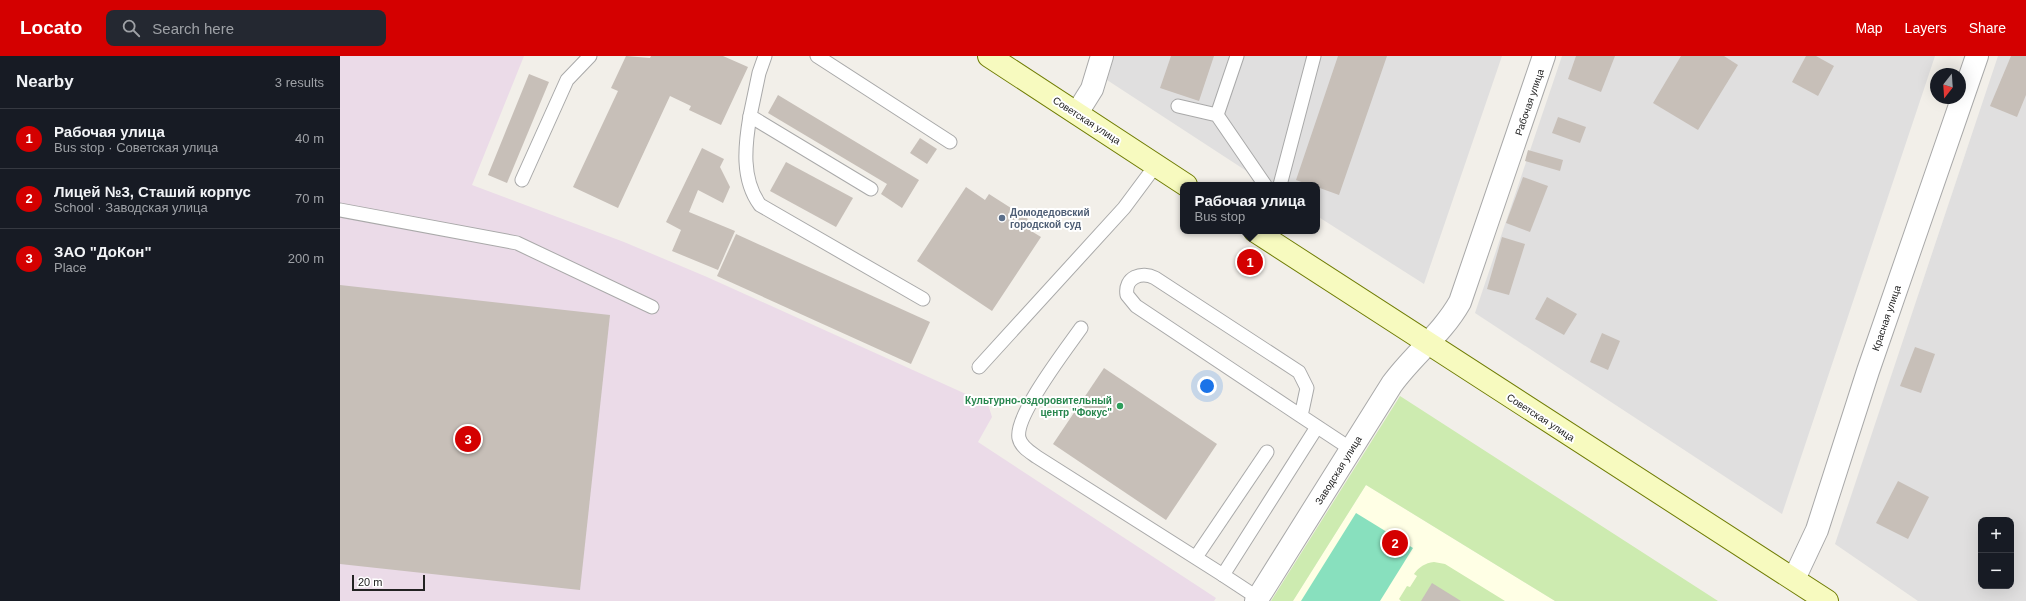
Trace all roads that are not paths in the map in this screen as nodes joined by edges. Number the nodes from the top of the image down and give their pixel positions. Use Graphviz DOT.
graph roads {
  1 [pos="590,56"];
  2 [pos="817,56"];
  3 [pos="989,56"];
  4 [pos="1102,56"];
  5 [pos="1237,56"];
  6 [pos="1314,56"];
  7 [pos="1544,56"];
  8 [pos="1977,56"];
  9 [pos="761,58"];
  10 [pos="1178,106"];
  11 [pos="1077,113"];
  12 [pos="1218,115"];
  13 [pos="750,116"];
  14 [pos="950,142"];
  15 [pos="1156,165"];
  16 [pos="522,180"];
  17 [pos="1182,182"];
  18 [pos="1263,182"];
  19 [pos="1281,182"];
  20 [pos="871,189"];
  21 [pos="340,210"];
  22 [pos="1264,234"];
  23 [pos="922,299"];
  24 [pos="652,307"];
  25 [pos="1081,328"];
  26 [pos="1427,343"];
  27 [pos="979,367"];
  28 [pos="1301,416"];
  29 [pos="1318,427"];
  30 [pos="1351,449"];
  31 [pos="1266,452"];
  32 [pos="1196,557"];
  33 [pos="1223,575"];
  34 [pos="1794,579"];
  35 [pos="1257,600"];
  36 [pos="1827,601"];
  1 -- 16 [label="lane"];
  2 -- 14 [label="lane"];
  3 -- 11 [label="main road, Советская улица"];
  4 -- 11 [label="street"];
  5 -- 12 [label="lane"];
  6 -- 19 [label="lane"];
  7 -- 26 [label="street, Рабочая улица"];
  8 -- 34 [label="street, Красная улица"];
  9 -- 13 [label="lane"];
  10 -- 12 [label="lane"];
  11 -- 15 [label="main road, Советская улица"];
  12 -- 18 [label="lane"];
  13 -- 20 [label="lane"];
  13 -- 23 [label="lane"];
  15 -- 17 [label="main road, Советская улица"];
  15 -- 27 [label="lane"];
  21 -- 24 [label="lane"];
  22 -- 26 [label="main road, Советская улица"];
  25 -- 32 [label="lane"];
  26 -- 30 [label="street, Заводская улица"];
  26 -- 34 [label="main road, Советская улица"];
  28 -- 28 [label="lane"];
  28 -- 29 [label="lane"];
  29 -- 30 [label="lane"];
  29 -- 33 [label="lane"];
  30 -- 35 [label="street, Заводская улица"];
  31 -- 32 [label="lane"];
  32 -- 33 [label="lane"];
  33 -- 35 [label="lane"];
  34 -- 36 [label="main road, Советская улица"];
}
